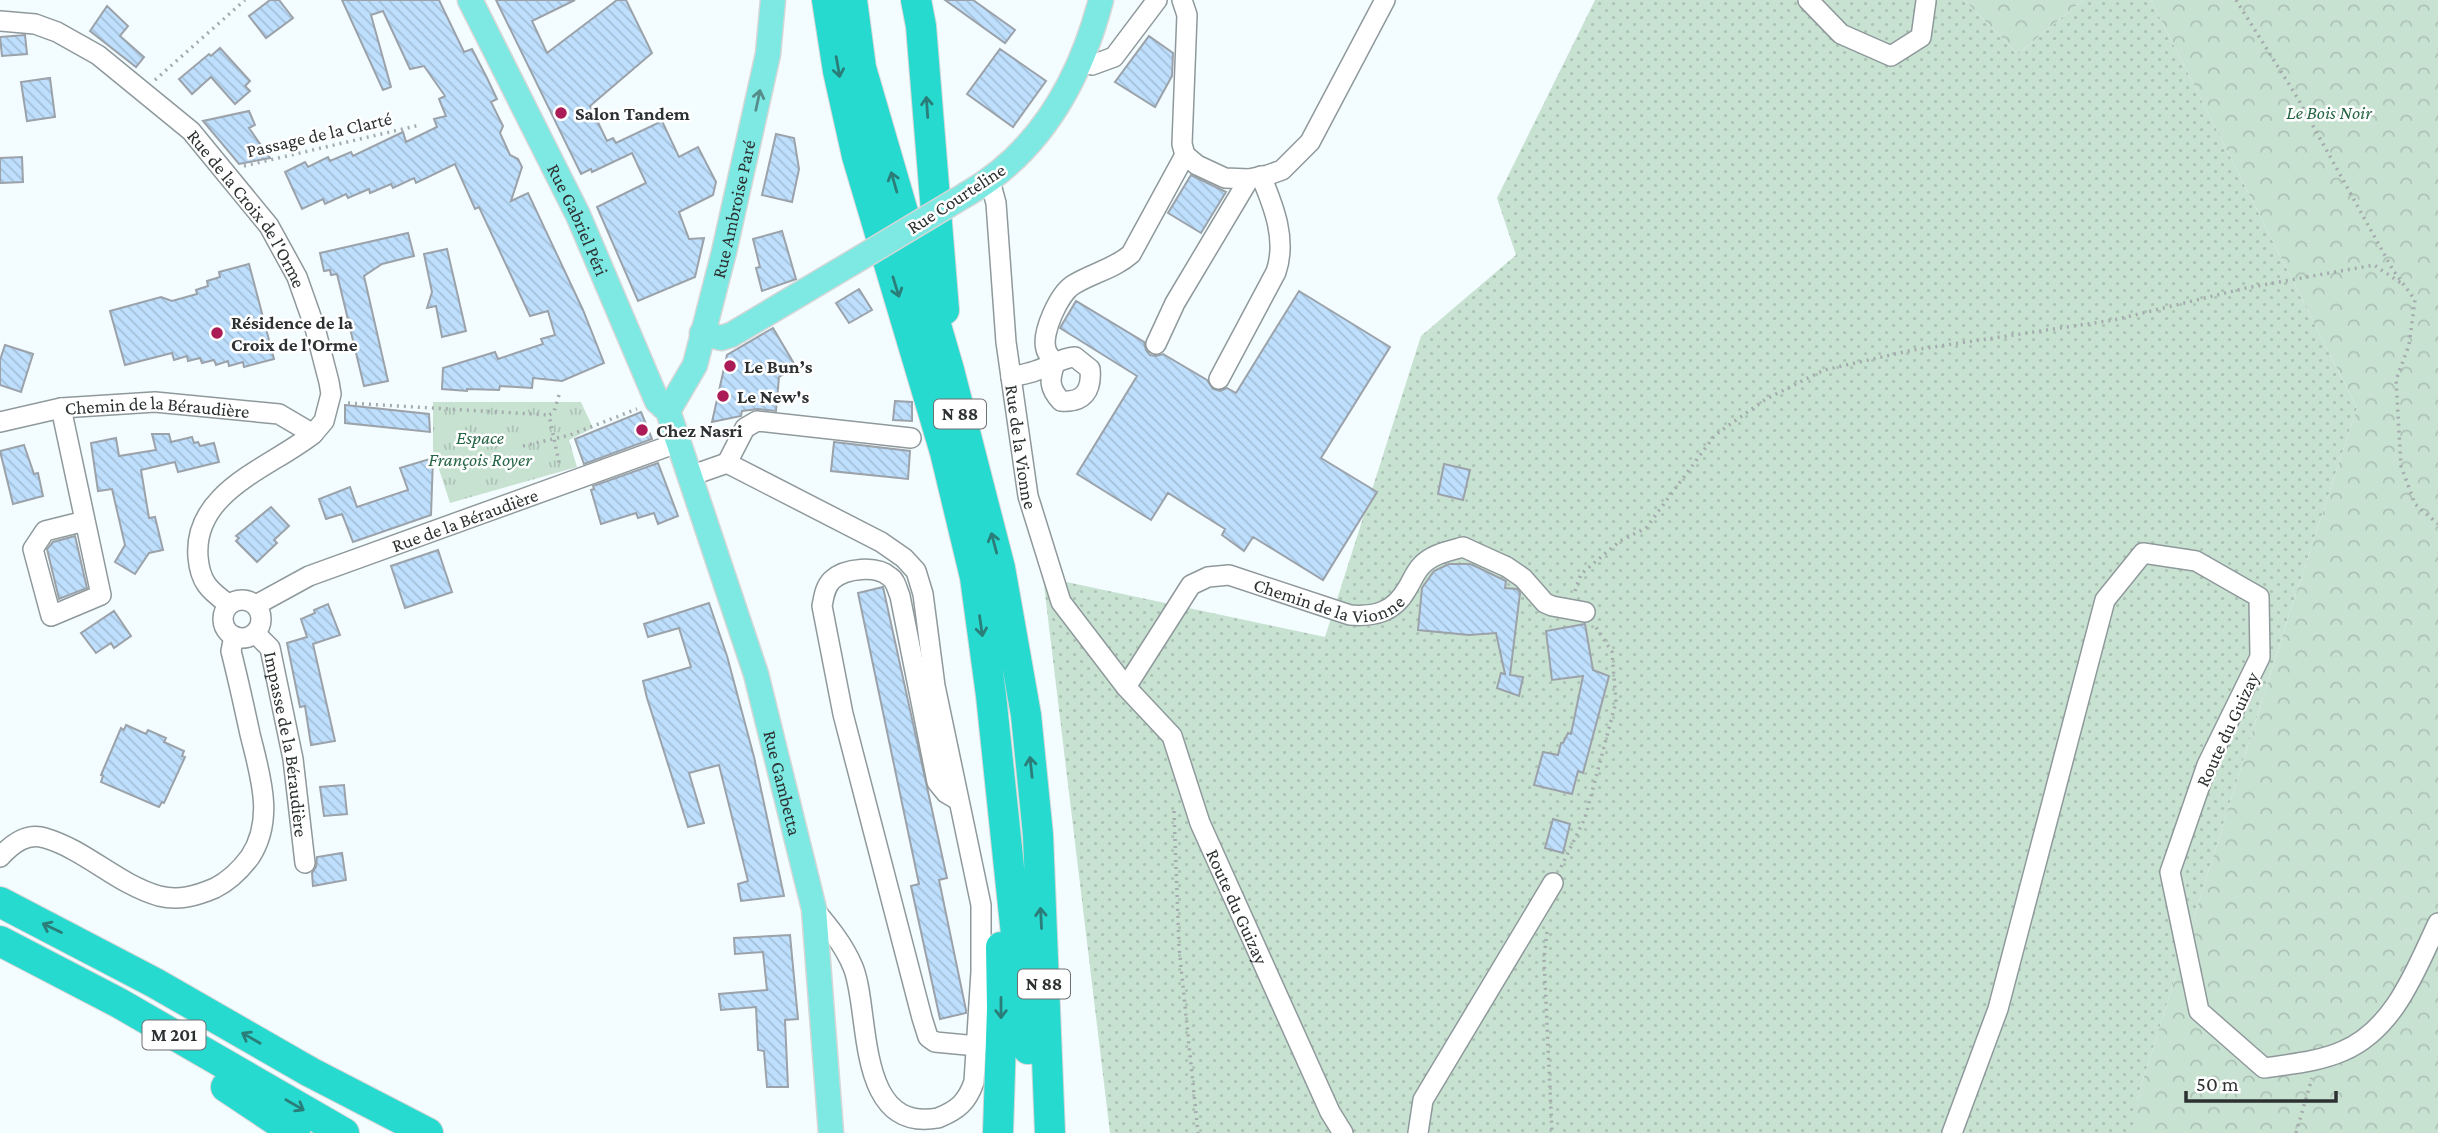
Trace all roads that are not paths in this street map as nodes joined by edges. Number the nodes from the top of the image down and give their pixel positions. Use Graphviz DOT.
graph roads {
  1 [pos="470,0"];
  2 [pos="484,0"];
  3 [pos="773,0"];
  4 [pos="827,0"];
  5 [pos="852,0"];
  6 [pos="916,0"];
  7 [pos="1101,0"];
  8 [pos="1157,0"];
  9 [pos="1182,0"];
  10 [pos="1385,0"];
  11 [pos="1808,0"];
  12 [pos="1926,1"];
  13 [pos="0,21"];
  14 [pos="1081,63"];
  15 [pos="1185,155"];
  16 [pos="1255,178"];
  17 [pos="990,181"];
  18 [pos="1262,299"];
  19 [pos="1258,325"];
  20 [pos="702,333"];
  21 [pos="1156,344"];
  22 [pos="948,370"];
  23 [pos="1011,377"];
  24 [pos="1219,379"];
  25 [pos="663,406"];
  26 [pos="61,408"];
  27 [pos="0,422"];
  28 [pos="313,434"];
  29 [pos="911,438"];
  30 [pos="677,443"];
  31 [pos="727,463"];
  32 [pos="690,476"];
  33 [pos="85,521"];
  34 [pos="228,604"];
  35 [pos="256,606"];
  36 [pos="1585,612"];
  37 [pos="255,633"];
  38 [pos="234,636"];
  39 [pos="1126,687"];
  40 [pos="991,695"];
  41 [pos="958,800"];
  42 [pos="0,857"];
  43 [pos="305,863"];
  44 [pos="1553,883"];
  45 [pos="0,902"];
  46 [pos="814,909"];
  47 [pos="2438,923"];
  48 [pos="11,946"];
  49 [pos="977,1046"];
  50 [pos="310,1072"];
  51 [pos="295,1133"];
  52 [pos="344,1133"];
  53 [pos="400,1133"];
  54 [pos="428,1133"];
  55 [pos="831,1133"];
  56 [pos="998,1133"];
  57 [pos="1031,1133"];
  58 [pos="1050,1133"];
  59 [pos="1343,1133"];
  60 [pos="1418,1133"];
  61 [pos="1952,1133"];
  1 -- 25 [label="main road, Rue Gabriel Péri"];
  2 -- 25 [label="street"];
  20 -- 3 [label="main road, Rue Ambroise Paré, one-way"];
  4 -- 40 [label="highway, N 88, one-way"];
  22 -- 5 [label="highway, N 88, one-way"];
  22 -- 6 [label="highway, one-way"];
  7 -- 14 [label="main road, Rue Courteline"];
  8 -- 14 [label="street"];
  9 -- 15 [label="street"];
  10 -- 16 [label="street"];
  11 -- 12 [label="street"];
  13 -- 28 [label="street, Rue de la Croix de l'Orme"];
  14 -- 17 [label="main road, Rue Courteline"];
  15 -- 16 [label="street"];
  15 -- 23 [label="street"];
  16 -- 18 [label="street"];
  16 -- 21 [label="street"];
  17 -- 20 [label="main road, Rue Courteline, bridge"];
  17 -- 23 [label="street, Rue de la Vionne"];
  18 -- 19 [label="street"];
  18 -- 24 [label="street"];
  20 -- 25 [label="main road, Rue Ambroise Paré"];
  58 -- 22 [label="highway, N 88, one-way"];
  23 -- 39 [label="street, Rue de la Vionne"];
  25 -- 30 [label="main road, Rue Gabriel Péri"];
  26 -- 27 [label="street, Chemin de la Béraudière"];
  26 -- 28 [label="street, Chemin de la Béraudière"];
  26 -- 33 [label="street"];
  28 -- 34 [label="street"];
  29 -- 31 [label="street"];
  30 -- 32 [label="main road, Rue Gambetta"];
  30 -- 35 [label="street, Rue de la Béraudière"];
  31 -- 32 [label="street"];
  31 -- 41 [label="street"];
  32 -- 46 [label="main road, Rue Gambetta"];
  33 -- 33 [label="street"];
  34 -- 35 [label="street"];
  34 -- 38 [label="street"];
  35 -- 37 [label="street"];
  36 -- 39 [label="street, Chemin de la Vionne"];
  37 -- 38 [label="street"];
  37 -- 43 [label="street, Impasse de la Béraudière"];
  38 -- 42 [label="street"];
  39 -- 59 [label="street, Route du Guizay"];
  40 -- 56 [label="highway, one-way"];
  40 -- 57 [label="highway, N 88"];
  41 -- 49 [label="street"];
  41 -- 49 [label="street"];
  44 -- 60 [label="street"];
  50 -- 45 [label="highway, M 201, one-way"];
  46 -- 49 [label="street"];
  46 -- 55 [label="main road, Rue Gambetta"];
  47 -- 61 [label="street, Route du Guizay"];
  48 -- 51 [label="highway"];
  48 -- 52 [label="highway, M 201, one-way"];
  50 -- 53 [label="highway, M 201"];
  50 -- 54 [label="highway"];
}
